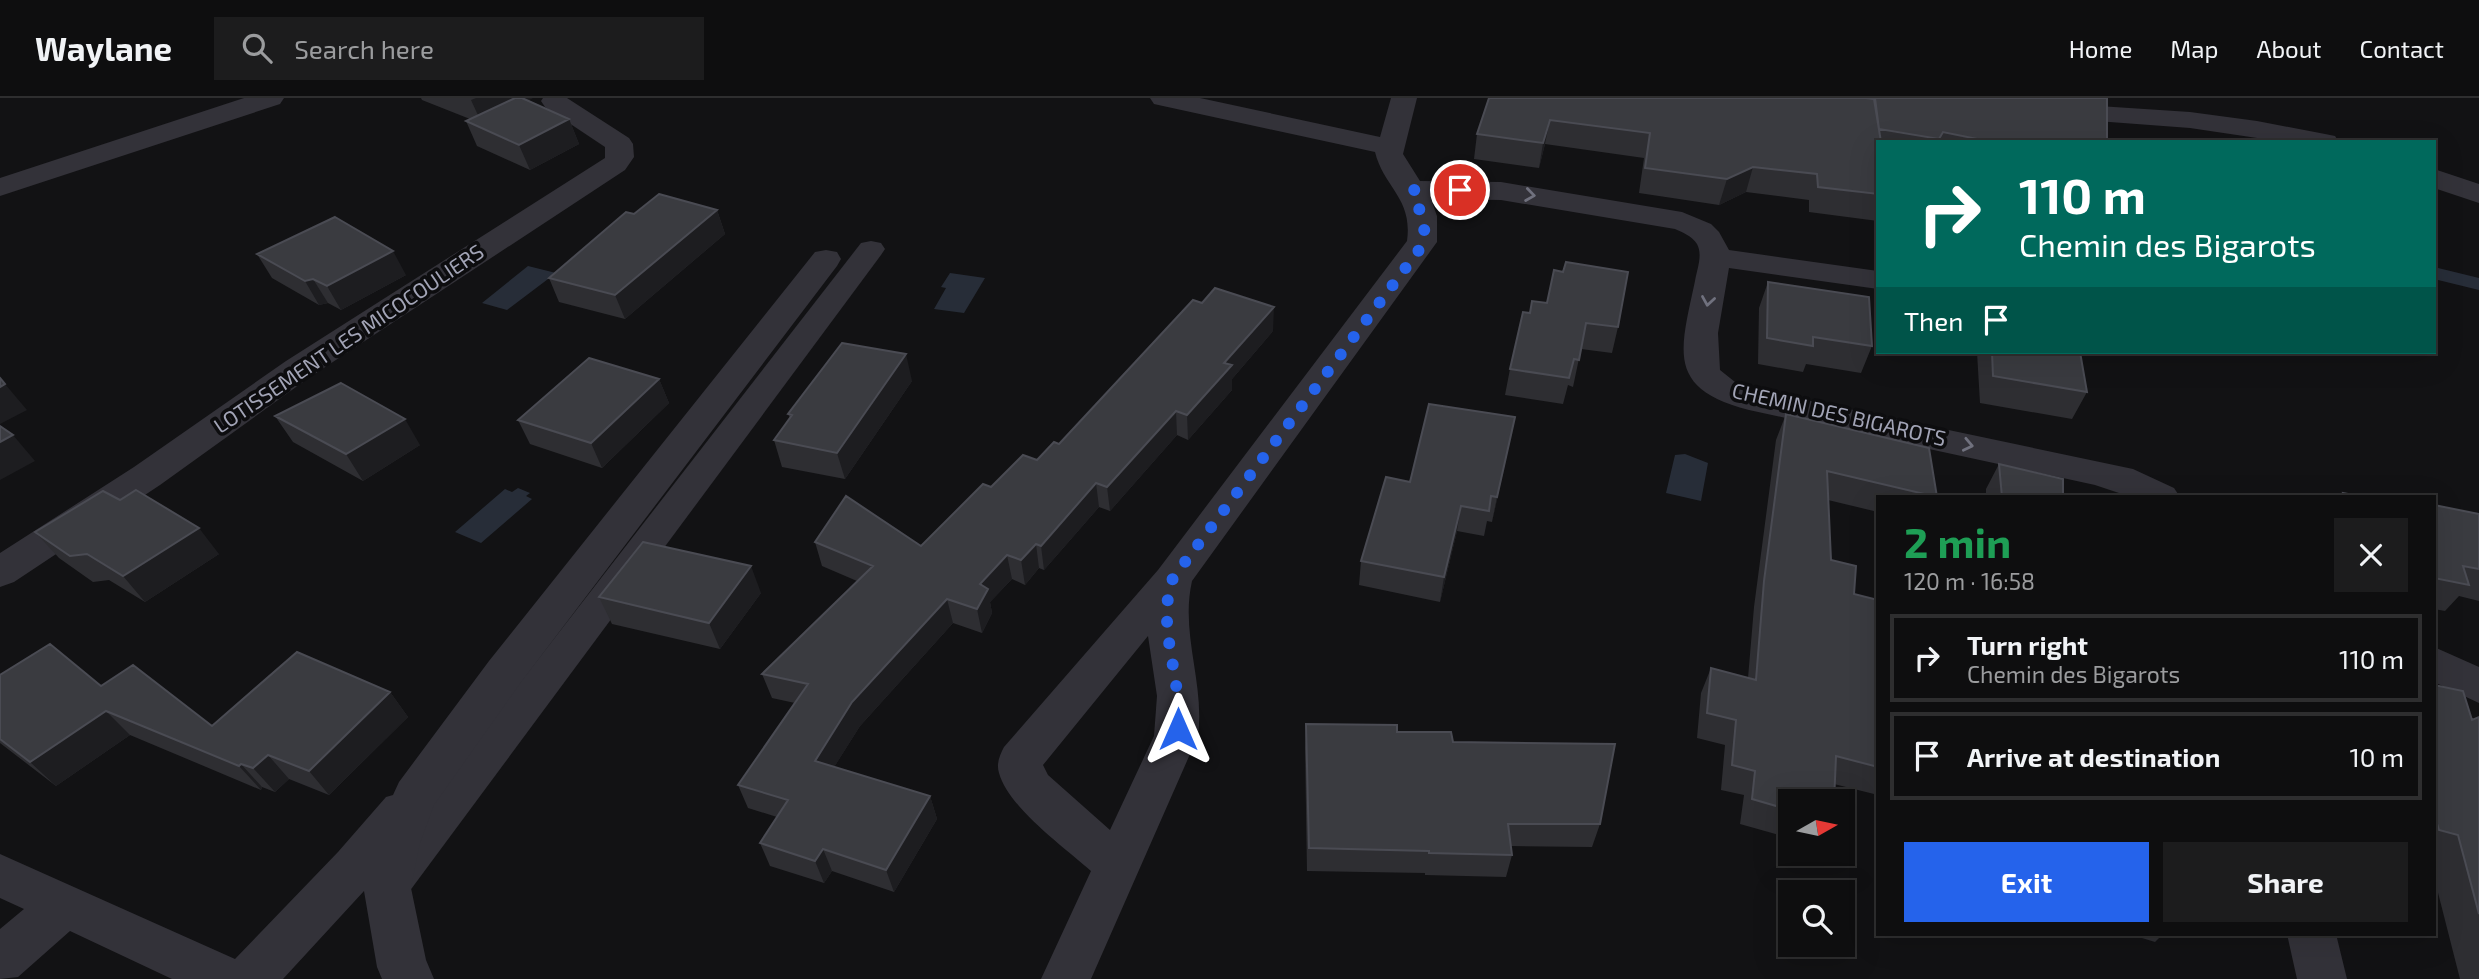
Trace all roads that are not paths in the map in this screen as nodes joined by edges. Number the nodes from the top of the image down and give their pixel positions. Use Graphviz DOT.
graph roads {
  1 [pos="271,98"];
  2 [pos="1163,98"];
  3 [pos="1404,98"];
  4 [pos="554,101"];
  5 [pos="2033,110"];
  6 [pos="2315,140"];
  7 [pos="1389,147"];
  8 [pos="2436,179"];
  9 [pos="0,187"];
  10 [pos="1413,190"];
  11 [pos="2479,194"];
  12 [pos="871,249"];
  13 [pos="1715,257"];
  14 [pos="826,259"];
  15 [pos="1876,280"];
  16 [pos="2157,495"];
  17 [pos="0,572"];
  18 [pos="1173,578"];
  19 [pos="2436,664"];
  20 [pos="2479,686"];
  21 [pos="415,796"];
  22 [pos="1117,865"];
  23 [pos="0,875"];
  24 [pos="387,888"];
  25 [pos="65,904"];
  26 [pos="2311,936"];
  27 [pos="0,961"];
  28 [pos="225,979"];
  29 [pos="250,979"];
  30 [pos="409,979"];
  31 [pos="1066,979"];
  32 [pos="2322,979"];
  1 -- 9 [label="street"];
  2 -- 7 [label="street"];
  3 -- 7 [label="street"];
  4 -- 17 [label="street, LOTISSEMENT LES MICOCOULIERS"];
  5 -- 6 [label="street"];
  7 -- 10 [label="street"];
  8 -- 11 [label="street"];
  10 -- 13 [label="street, one-way"];
  10 -- 18 [label="street"];
  12 -- 24 [label="lane"];
  13 -- 15 [label="street"];
  13 -- 16 [label="street, CHEMIN DES BIGAROTS, one-way"];
  14 -- 21 [label="street"];
  18 -- 22 [label="street"];
  18 -- 22 [label="street"];
  19 -- 20 [label="street"];
  21 -- 24 [label="street"];
  21 -- 29 [label="street"];
  22 -- 31 [label="street"];
  23 -- 25 [label="street"];
  24 -- 30 [label="street"];
  25 -- 27 [label="street"];
  25 -- 28 [label="street"];
  26 -- 32 [label="street"];
}
